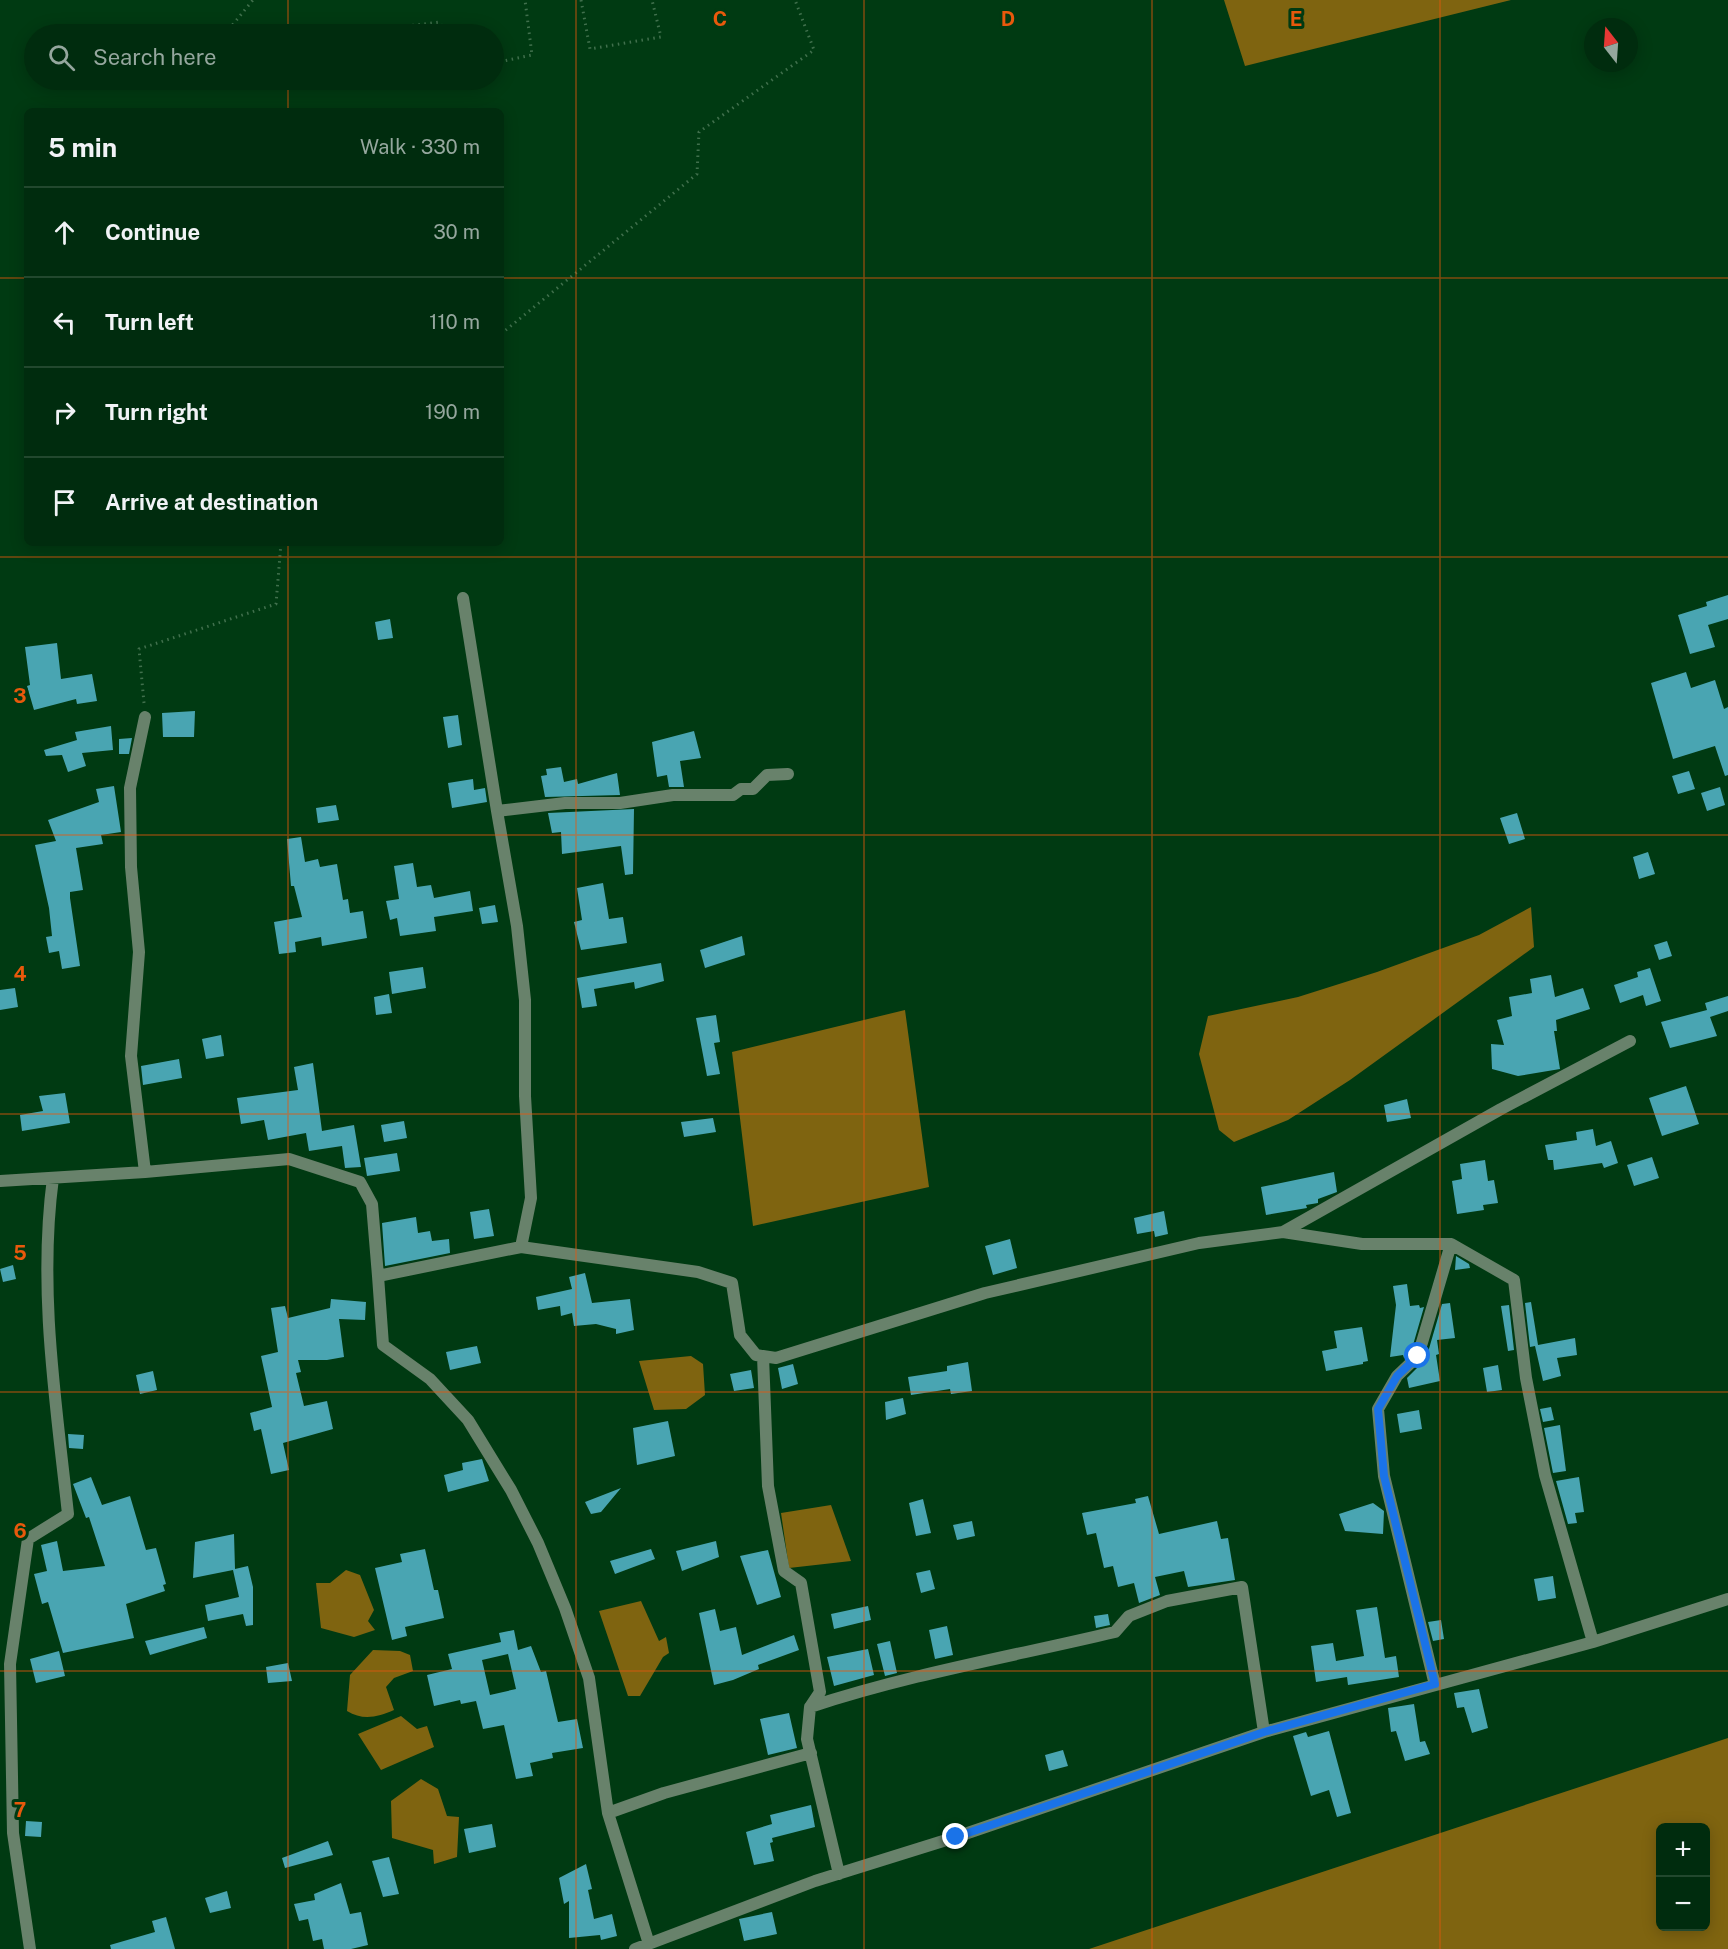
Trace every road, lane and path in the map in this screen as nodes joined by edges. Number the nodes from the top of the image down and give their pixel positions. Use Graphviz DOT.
graph roads {
  1 [pos="253,0"];
  2 [pos="525,0"];
  3 [pos="581,0"];
  4 [pos="652,0"];
  5 [pos="795,0"];
  6 [pos="233,24"];
  7 [pos="424,24"];
  8 [pos="441,24"];
  9 [pos="504,61"];
  10 [pos="504,332"];
  11 [pos="281,546"];
  12 [pos="463,598"];
  13 [pos="145,717"];
  14 [pos="788,774"];
  15 [pos="497,811"];
  16 [pos="1630,1041"];
  17 [pos="145,1172"];
  18 [pos="53,1178"];
  19 [pos="0,1180"];
  20 [pos="1283,1232"];
  21 [pos="1451,1244"];
  22 [pos="521,1247"];
  23 [pos="378,1276"];
  24 [pos="763,1356"];
  25 [pos="1728,1599"];
  26 [pos="1593,1642"];
  27 [pos="1435,1684"];
  28 [pos="810,1707"];
  29 [pos="1264,1732"];
  30 [pos="811,1754"];
  31 [pos="608,1813"];
  32 [pos="839,1874"];
  33 [pos="649,1944"];
  34 [pos="30,1949"];
  35 [pos="635,1949"];
  1 -- 6 [label="path"];
  2 -- 9 [label="path"];
  3 -- 4 [label="path"];
  5 -- 10 [label="path"];
  7 -- 8 [label="path"];
  11 -- 13 [label="path"];
  12 -- 15 [label="street"];
  13 -- 17 [label="street"];
  14 -- 15 [label="street"];
  15 -- 22 [label="street"];
  16 -- 20 [label="street"];
  17 -- 18 [label="street"];
  17 -- 23 [label="street"];
  18 -- 19 [label="street"];
  18 -- 34 [label="street"];
  20 -- 21 [label="street"];
  20 -- 24 [label="street"];
  21 -- 26 [label="street"];
  21 -- 27 [label="street"];
  22 -- 23 [label="street"];
  22 -- 24 [label="street"];
  23 -- 31 [label="street"];
  24 -- 28 [label="street"];
  25 -- 26 [label="street"];
  26 -- 27 [label="street"];
  27 -- 29 [label="street"];
  28 -- 29 [label="street"];
  28 -- 30 [label="street"];
  29 -- 32 [label="street"];
  30 -- 31 [label="street"];
  30 -- 32 [label="street"];
  31 -- 33 [label="street"];
  32 -- 33 [label="street"];
  33 -- 35 [label="street"];
}
